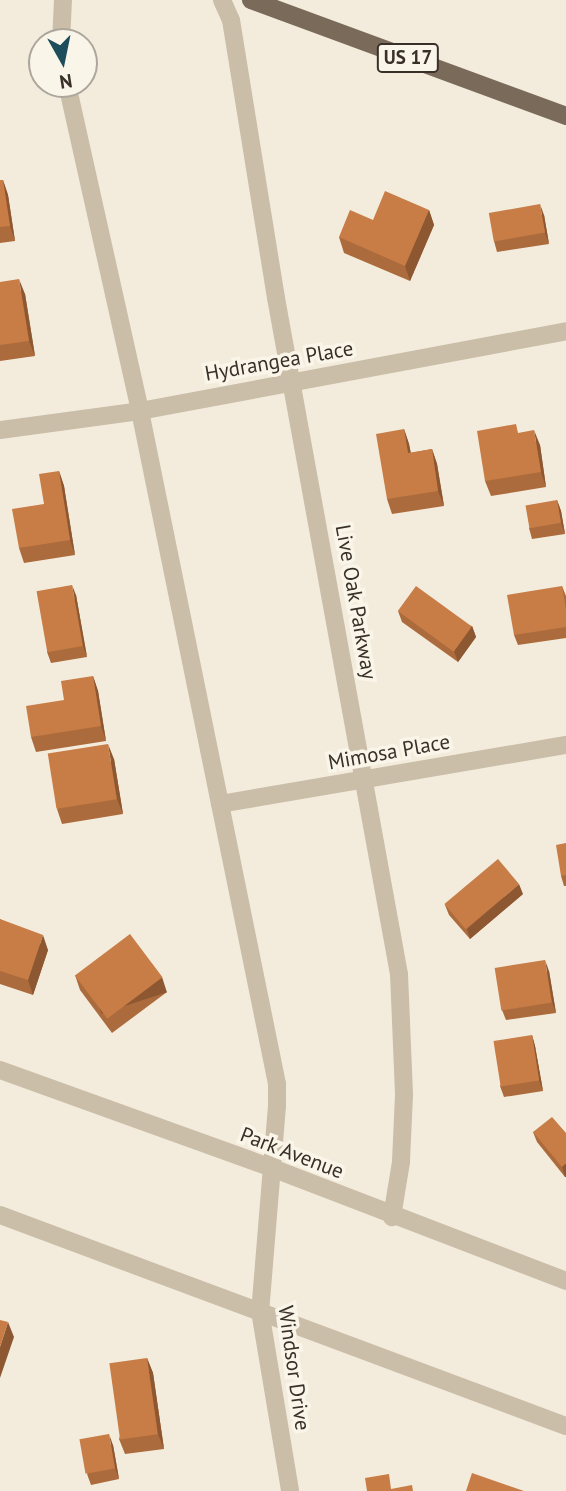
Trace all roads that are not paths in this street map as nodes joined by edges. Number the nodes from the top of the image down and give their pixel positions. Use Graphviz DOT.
graph roads {
  1 [pos="63,0"];
  2 [pos="222,0"];
  3 [pos="251,0"];
  4 [pos="62,28"];
  5 [pos="70,98"];
  6 [pos="566,116"];
  7 [pos="566,331"];
  8 [pos="292,380"];
  9 [pos="140,411"];
  10 [pos="0,430"];
  11 [pos="566,745"];
  12 [pos="365,779"];
  13 [pos="220,804"];
  14 [pos="0,1070"];
  15 [pos="272,1168"];
  16 [pos="0,1215"];
  17 [pos="392,1217"];
  18 [pos="566,1281"];
  19 [pos="260,1311"];
  20 [pos="566,1426"];
  21 [pos="290,1491"];
  1 -- 4 [label="street"];
  2 -- 8 [label="street, Live Oak Parkway"];
  3 -- 6 [label="main road, US 17"];
  5 -- 9 [label="street"];
  7 -- 8 [label="street, Hydrangea Place"];
  8 -- 9 [label="street, Hydrangea Place"];
  8 -- 12 [label="street, Live Oak Parkway"];
  9 -- 10 [label="street, Hydrangea Place"];
  9 -- 13 [label="street"];
  11 -- 12 [label="street, Mimosa Place"];
  12 -- 13 [label="street, Mimosa Place"];
  12 -- 17 [label="street, Live Oak Parkway"];
  13 -- 15 [label="street"];
  14 -- 15 [label="street, Park Avenue"];
  15 -- 17 [label="street, Park Avenue"];
  15 -- 19 [label="street, Windsor Drive"];
  16 -- 19 [label="street"];
  17 -- 18 [label="street, Park Avenue"];
  19 -- 20 [label="street"];
  19 -- 21 [label="street, Windsor Drive"];
}
